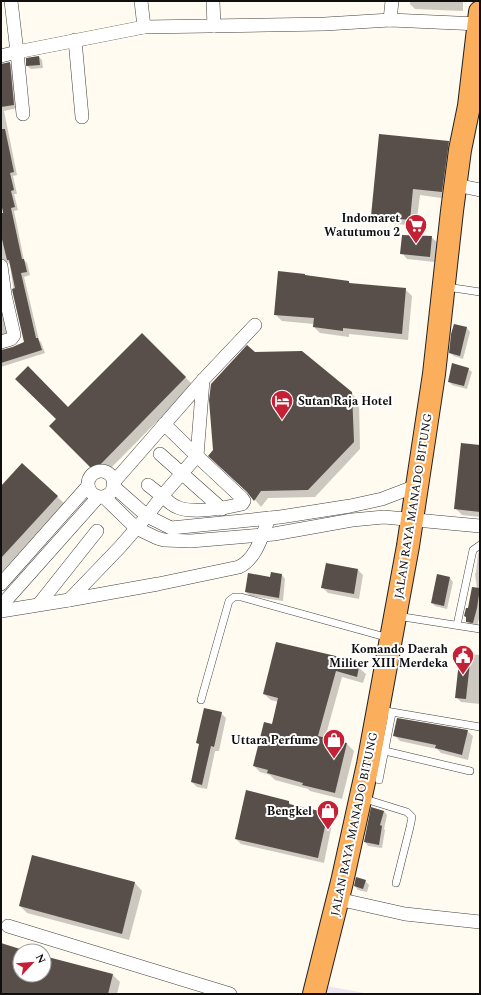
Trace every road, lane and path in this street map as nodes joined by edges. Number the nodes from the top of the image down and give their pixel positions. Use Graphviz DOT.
graph roads {
  1 [pos="11,1"];
  2 [pos="141,1"];
  3 [pos="213,1"];
  4 [pos="392,1"];
  5 [pos="479,18"];
  6 [pos="390,20"];
  7 [pos="214,26"];
  8 [pos="144,27"];
  9 [pos="75,40"];
  10 [pos="17,52"];
  11 [pos="1,56"];
  12 [pos="23,114"];
  13 [pos="82,117"];
  14 [pos="456,185"];
  15 [pos="480,190"];
  16 [pos="1,266"];
  17 [pos="443,286"];
  18 [pos="480,292"];
  19 [pos="3,295"];
  20 [pos="255,325"];
  21 [pos="1,342"];
  22 [pos="203,380"];
  23 [pos="164,424"];
  24 [pos="160,454"];
  25 [pos="197,456"];
  26 [pos="181,474"];
  27 [pos="113,485"];
  28 [pos="148,485"];
  29 [pos="88,486"];
  30 [pos="416,486"];
  31 [pos="162,496"];
  32 [pos="101,497"];
  33 [pos="222,509"];
  34 [pos="147,516"];
  35 [pos="269,518"];
  36 [pos="412,520"];
  37 [pos="480,526"];
  38 [pos="136,528"];
  39 [pos="97,531"];
  40 [pos="262,534"];
  41 [pos="480,545"];
  42 [pos="1,584"];
  43 [pos="69,600"];
  44 [pos="39,604"];
  45 [pos="1,606"];
  46 [pos="1,611"];
  47 [pos="395,616"];
  48 [pos="457,625"];
  49 [pos="480,629"];
  50 [pos="391,639"];
  51 [pos="201,700"];
  52 [pos="385,711"];
  53 [pos="480,727"];
  54 [pos="385,752"];
  55 [pos="470,771"];
  56 [pos="379,780"];
  57 [pos="360,798"];
  58 [pos="396,883"];
  59 [pos="338,899"];
  60 [pos="480,922"];
  61 [pos="8,926"];
  62 [pos="230,994"];
  63 [pos="314,994"];
  1 -- 10 [label="street"];
  2 -- 8 [label="street"];
  3 -- 7 [label="street"];
  4 -- 6 [label="street"];
  5 -- 6 [label="street"];
  5 -- 14 [label="highway, JALAN RAYA MANADO BITUNG"];
  6 -- 7 [label="street"];
  7 -- 8 [label="street"];
  8 -- 9 [label="street"];
  9 -- 10 [label="street"];
  9 -- 13 [label="street"];
  10 -- 11 [label="street"];
  10 -- 12 [label="street"];
  14 -- 15 [label="street"];
  14 -- 17 [label="highway, JALAN RAYA MANADO BITUNG"];
  16 -- 19 [label="street"];
  17 -- 18 [label="lane"];
  17 -- 30 [label="highway, JALAN RAYA MANADO BITUNG"];
  19 -- 21 [label="street"];
  20 -- 22 [label="street"];
  22 -- 23 [label="street"];
  22 -- 25 [label="street"];
  23 -- 25 [label="street"];
  23 -- 27 [label="street"];
  24 -- 26 [label="street"];
  25 -- 26 [label="street"];
  25 -- 33 [label="street"];
  26 -- 31 [label="street"];
  26 -- 33 [label="street"];
  27 -- 29 [label="street"];
  27 -- 32 [label="street"];
  27 -- 34 [label="street"];
  28 -- 31 [label="street"];
  29 -- 32 [label="street"];
  29 -- 42 [label="street"];
  30 -- 35 [label="street"];
  30 -- 36 [label="highway, JALAN RAYA MANADO BITUNG"];
  31 -- 33 [label="street"];
  31 -- 34 [label="street"];
  32 -- 38 [label="street"];
  32 -- 45 [label="street"];
  34 -- 35 [label="street"];
  34 -- 38 [label="street"];
  35 -- 40 [label="street"];
  36 -- 37 [label="street"];
  36 -- 40 [label="street"];
  36 -- 47 [label="highway, JALAN RAYA MANADO BITUNG"];
  38 -- 40 [label="street"];
  38 -- 43 [label="street"];
  39 -- 44 [label="street"];
  40 -- 43 [label="street"];
  41 -- 48 [label="lane"];
  43 -- 44 [label="street"];
  44 -- 46 [label="street"];
  47 -- 48 [label="lane"];
  47 -- 50 [label="highway, JALAN RAYA MANADO BITUNG"];
  48 -- 49 [label="lane"];
  50 -- 51 [label="lane"];
  50 -- 52 [label="highway, JALAN RAYA MANADO BITUNG"];
  52 -- 53 [label="lane"];
  52 -- 54 [label="lane"];
  52 -- 57 [label="highway, JALAN RAYA MANADO BITUNG"];
  54 -- 55 [label="lane"];
  54 -- 56 [label="lane"];
  57 -- 58 [label="lane"];
  57 -- 59 [label="highway, JALAN RAYA MANADO BITUNG"];
  59 -- 60 [label="street"];
  59 -- 63 [label="highway, JALAN RAYA MANADO BITUNG"];
  61 -- 62 [label="street"];
}
